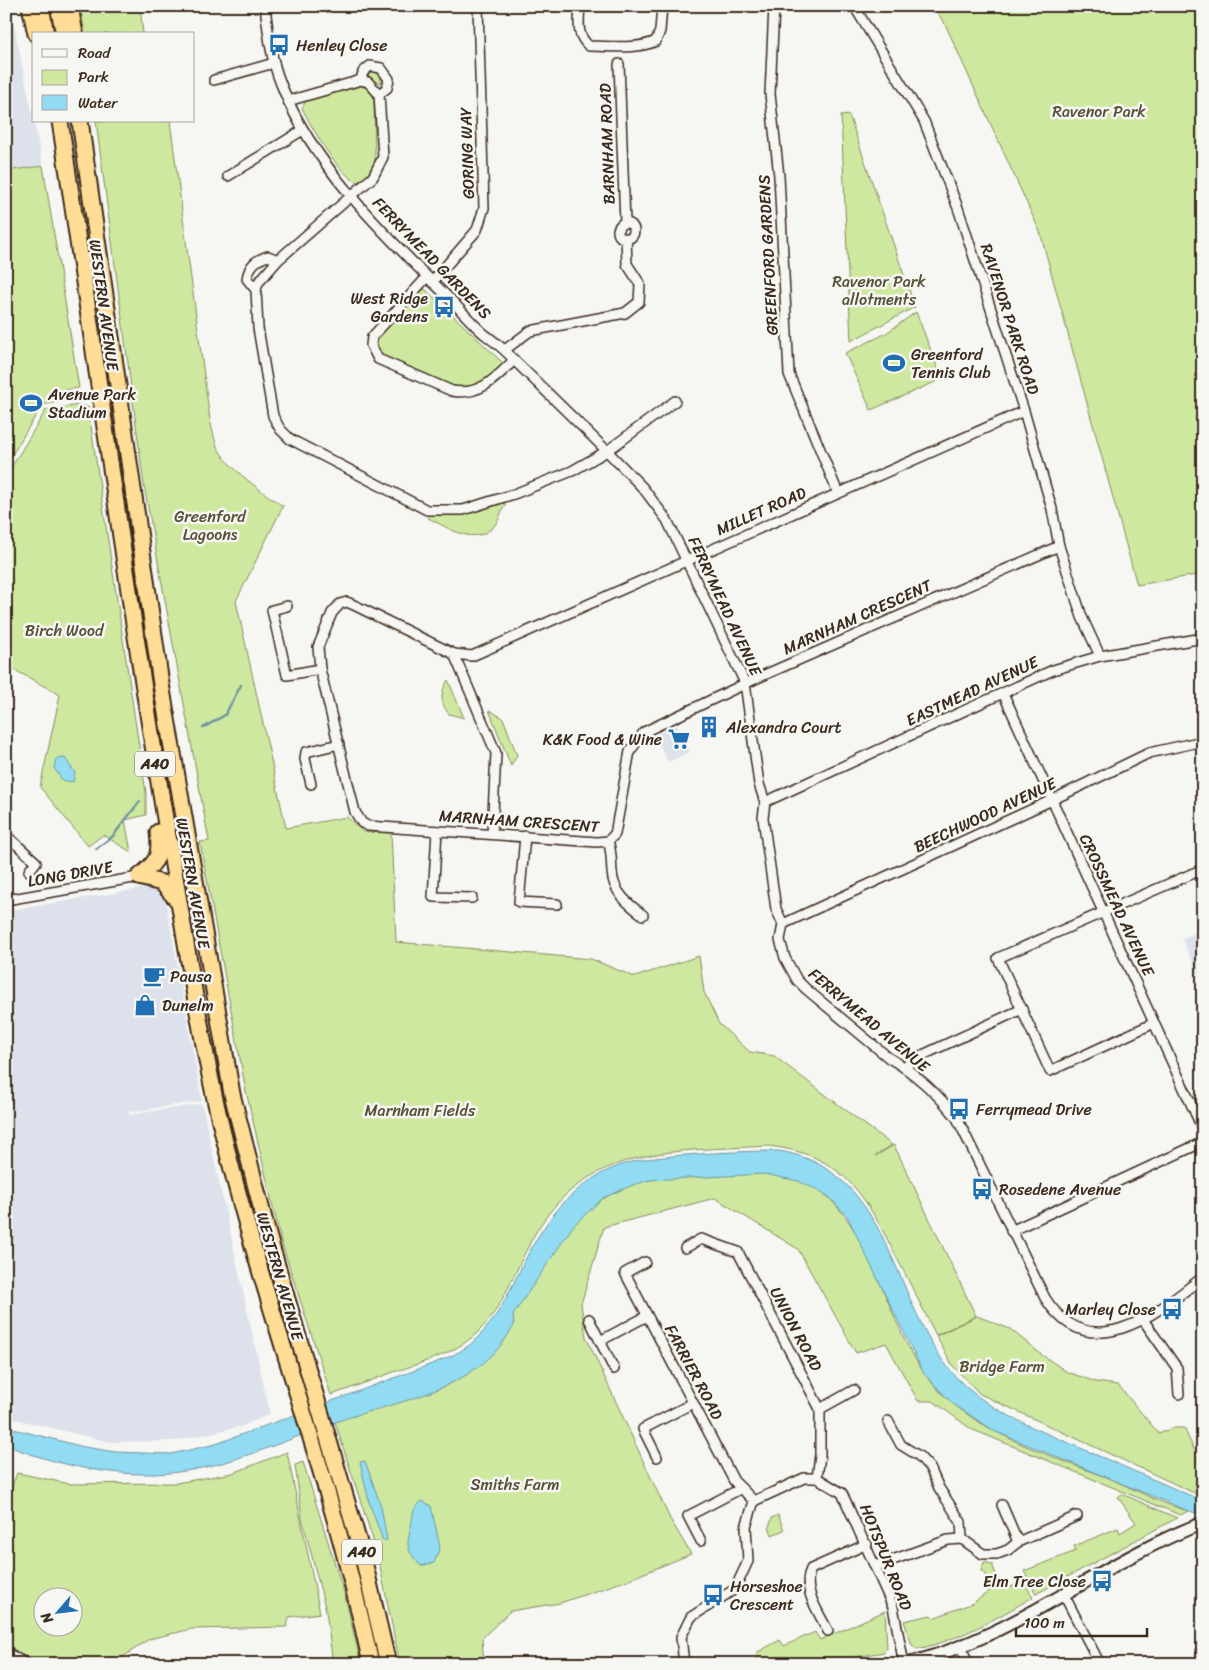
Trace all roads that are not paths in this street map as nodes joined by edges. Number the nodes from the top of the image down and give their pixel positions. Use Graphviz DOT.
graph roads {
  1 [pos="30,6"];
  2 [pos="41,6"];
  3 [pos="58,6"];
  4 [pos="70,6"];
  5 [pos="478,6"];
  6 [pos="580,6"];
  7 [pos="662,6"];
  8 [pos="774,6"];
  9 [pos="854,6"];
  10 [pos="265,7"];
  11 [pos="36,32"];
  12 [pos="46,32"];
  13 [pos="64,32"];
  14 [pos="75,32"];
  15 [pos="274,63"];
  16 [pos="619,64"];
  17 [pos="214,80"];
  18 [pos="361,80"];
  19 [pos="379,94"];
  20 [pos="288,101"];
  21 [pos="59,122"];
  22 [pos="81,122"];
  23 [pos="303,130"];
  24 [pos="228,176"];
  25 [pos="351,196"];
  26 [pos="278,260"];
  27 [pos="429,280"];
  28 [pos="256,290"];
  29 [pos="506,349"];
  30 [pos="514,360"];
  31 [pos="675,401"];
  32 [pos="1024,411"];
  33 [pos="607,450"];
  34 [pos="643,488"];
  35 [pos="838,493"];
  36 [pos="1059,546"];
  37 [pos="688,561"];
  38 [pos="287,606"];
  39 [pos="1203,638"];
  40 [pos="454,654"];
  41 [pos="1100,656"];
  42 [pos="320,669"];
  43 [pos="746,683"];
  44 [pos="142,684"];
  45 [pos="1003,692"];
  46 [pos="1203,741"];
  47 [pos="339,744"];
  48 [pos="311,784"];
  49 [pos="1052,800"];
  50 [pos="765,802"];
  51 [pos="437,831"];
  52 [pos="492,834"];
  53 [pos="6,835"];
  54 [pos="525,836"];
  55 [pos="608,841"];
  56 [pos="1203,869"];
  57 [pos="29,871"];
  58 [pos="139,877"];
  59 [pos="472,898"];
  60 [pos="6,900"];
  61 [pos="179,903"];
  62 [pos="557,904"];
  63 [pos="1103,912"];
  64 [pos="643,914"];
  65 [pos="783,924"];
  66 [pos="1022,1009"];
  67 [pos="1154,1023"];
  68 [pos="906,1067"];
  69 [pos="1203,1130"];
  70 [pos="1203,1142"];
  71 [pos="1011,1230"];
  72 [pos="685,1248"];
  73 [pos="645,1262"];
  74 [pos="1203,1277"];
  75 [pos="647,1316"];
  76 [pos="589,1319"];
  77 [pos="1144,1321"];
  78 [pos="600,1341"];
  79 [pos="614,1369"];
  80 [pos="854,1390"];
  81 [pos="1179,1394"];
  82 [pos="693,1403"];
  83 [pos="820,1409"];
  84 [pos="888,1421"];
  85 [pos="657,1456"];
  86 [pos="817,1478"];
  87 [pos="740,1489"];
  88 [pos="754,1501"];
  89 [pos="1002,1505"];
  90 [pos="1076,1516"];
  91 [pos="1200,1524"];
  92 [pos="962,1538"];
  93 [pos="701,1541"];
  94 [pos="1018,1542"];
  95 [pos="867,1544"];
  96 [pos="876,1566"];
  97 [pos="1063,1594"];
  98 [pos="828,1632"];
  99 [pos="962,1646"];
  100 [pos="6,1652"];
  101 [pos="1203,1660"];
  102 [pos="26,1664"];
  103 [pos="371,1664"];
  104 [pos="388,1664"];
  105 [pos="684,1664"];
  106 [pos="905,1664"];
  107 [pos="968,1664"];
  108 [pos="1100,1664"];
  109 [pos="1196,1664"];
  1 -- 11 [label="highway"];
  2 -- 12 [label="highway"];
  3 -- 13 [label="highway"];
  4 -- 14 [label="highway"];
  5 -- 27 [label="street, GORING WAY"];
  6 -- 7 [label="street"];
  8 -- 35 [label="street, GREENFORD GARDENS"];
  9 -- 32 [label="street, RAVENOR PARK ROAD"];
  10 -- 15 [label="street, FERRYMEAD GARDENS"];
  15 -- 17 [label="street"];
  15 -- 20 [label="street, FERRYMEAD GARDENS"];
  16 -- 29 [label="street, BARNHAM ROAD"];
  18 -- 19 [label="street"];
  18 -- 19 [label="street"];
  18 -- 20 [label="street"];
  19 -- 25 [label="street"];
  20 -- 23 [label="street, FERRYMEAD GARDENS"];
  21 -- 44 [label="highway, WESTERN AVENUE / A40"];
  22 -- 104 [label="highway, WESTERN AVENUE / A40"];
  23 -- 24 [label="street"];
  23 -- 25 [label="street, FERRYMEAD GARDENS"];
  25 -- 26 [label="street"];
  25 -- 27 [label="street, FERRYMEAD GARDENS"];
  26 -- 28 [label="street"];
  26 -- 28 [label="street"];
  27 -- 29 [label="street, FERRYMEAD GARDENS"];
  27 -- 30 [label="street"];
  28 -- 33 [label="street"];
  29 -- 30 [label="street, FERRYMEAD GARDENS"];
  30 -- 33 [label="street, FERRYMEAD GARDENS"];
  31 -- 33 [label="street"];
  32 -- 35 [label="street, MILLET ROAD"];
  32 -- 36 [label="street, RAVENOR PARK ROAD"];
  33 -- 34 [label="street, FERRYMEAD GARDENS"];
  34 -- 37 [label="street, FERRYMEAD AVENUE"];
  35 -- 37 [label="street, MILLET ROAD"];
  36 -- 41 [label="street, RAVENOR PARK ROAD"];
  36 -- 43 [label="street, MARNHAM CRESCENT"];
  37 -- 40 [label="street, MILLET ROAD"];
  37 -- 43 [label="street, FERRYMEAD AVENUE"];
  38 -- 42 [label="street"];
  39 -- 41 [label="street, EASTMEAD AVENUE"];
  40 -- 42 [label="street, MARNHAM CRESCENT"];
  40 -- 52 [label="street"];
  41 -- 45 [label="street, EASTMEAD AVENUE"];
  42 -- 47 [label="street, MARNHAM CRESCENT"];
  43 -- 50 [label="street, FERRYMEAD AVENUE"];
  43 -- 55 [label="street, MARNHAM CRESCENT"];
  44 -- 58 [label="highway"];
  44 -- 61 [label="highway, WESTERN AVENUE / A40"];
  45 -- 49 [label="street, CROSSMEAD AVENUE"];
  45 -- 50 [label="street, EASTMEAD AVENUE"];
  46 -- 49 [label="street, BEECHWOOD AVENUE"];
  47 -- 48 [label="street"];
  47 -- 51 [label="street, MARNHAM CRESCENT"];
  49 -- 63 [label="street, CROSSMEAD AVENUE"];
  49 -- 65 [label="street, BEECHWOOD AVENUE"];
  50 -- 65 [label="street, FERRYMEAD AVENUE"];
  51 -- 52 [label="street, MARNHAM CRESCENT"];
  51 -- 59 [label="street"];
  52 -- 54 [label="street, MARNHAM CRESCENT"];
  53 -- 57 [label="street"];
  54 -- 55 [label="street, MARNHAM CRESCENT"];
  54 -- 62 [label="street"];
  55 -- 64 [label="street"];
  56 -- 63 [label="street"];
  58 -- 60 [label="street, LONG DRIVE"];
  58 -- 61 [label="highway"];
  61 -- 103 [label="highway, WESTERN AVENUE / A40"];
  63 -- 66 [label="street"];
  63 -- 67 [label="street, CROSSMEAD AVENUE"];
  65 -- 68 [label="street, FERRYMEAD AVENUE"];
  66 -- 67 [label="street"];
  66 -- 68 [label="street"];
  67 -- 69 [label="street, CROSSMEAD AVENUE"];
  68 -- 71 [label="street, FERRYMEAD AVENUE"];
  70 -- 71 [label="street"];
  71 -- 77 [label="street, FERRYMEAD AVENUE"];
  72 -- 83 [label="street, UNION ROAD"];
  73 -- 75 [label="street, FARRIER ROAD"];
  74 -- 77 [label="street, FERRYMEAD AVENUE"];
  75 -- 78 [label="street"];
  75 -- 82 [label="street, FARRIER ROAD"];
  76 -- 78 [label="street"];
  77 -- 81 [label="street"];
  78 -- 79 [label="street"];
  80 -- 83 [label="street"];
  82 -- 85 [label="street"];
  82 -- 87 [label="street, FARRIER ROAD"];
  83 -- 86 [label="street, UNION ROAD"];
  84 -- 92 [label="street"];
  86 -- 88 [label="street"];
  86 -- 95 [label="street, HOTSPUR ROAD"];
  87 -- 88 [label="street, FARRIER ROAD"];
  87 -- 93 [label="street"];
  88 -- 105 [label="street"];
  89 -- 94 [label="street"];
  90 -- 94 [label="street"];
  91 -- 97 [label="street"];
  92 -- 94 [label="street"];
  92 -- 96 [label="street"];
  95 -- 96 [label="street, HOTSPUR ROAD"];
  95 -- 98 [label="street"];
  96 -- 106 [label="street, HOTSPUR ROAD"];
  97 -- 99 [label="street"];
  97 -- 108 [label="street"];
  99 -- 106 [label="street"];
  99 -- 107 [label="street"];
  100 -- 102 [label="street"];
  101 -- 109 [label="street"];
}
